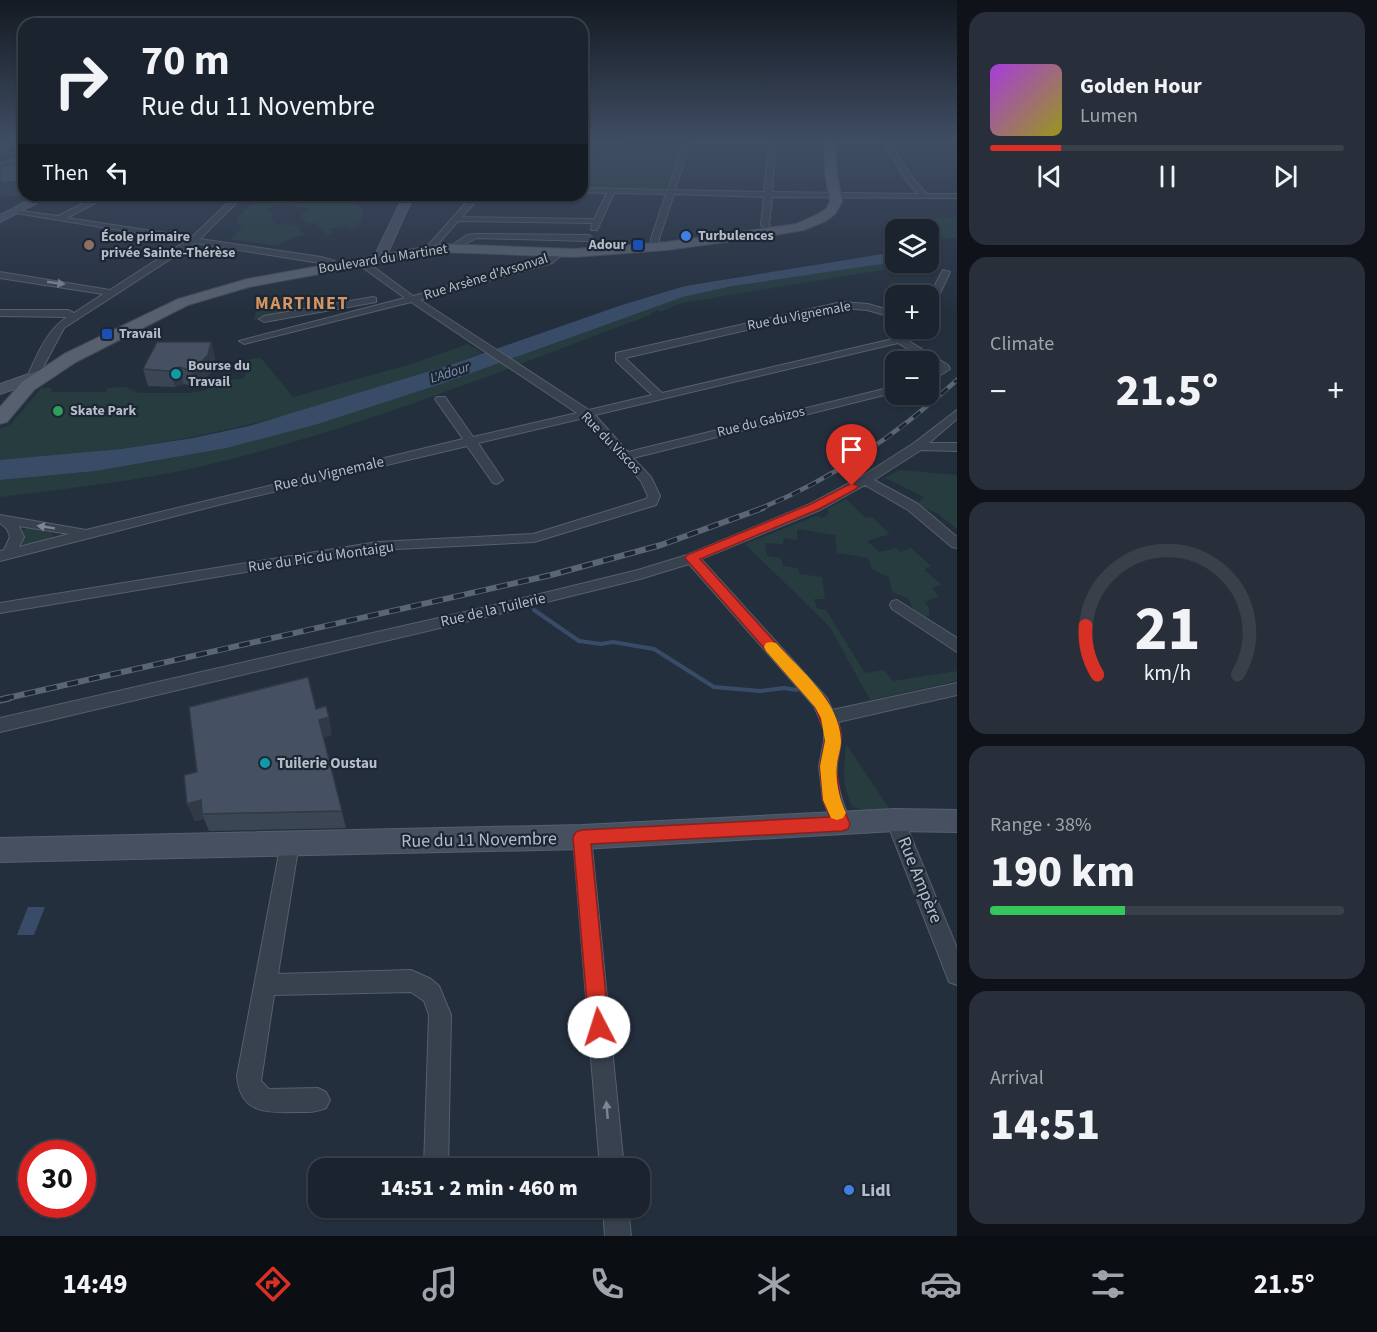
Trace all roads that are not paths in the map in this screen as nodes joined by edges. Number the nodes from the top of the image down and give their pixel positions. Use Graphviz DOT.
graph roads {
  1 [pos="609,198"];
  2 [pos="669,198"];
  3 [pos="767,198"];
  4 [pos="837,198"];
  5 [pos="35,201"];
  6 [pos="94,201"];
  7 [pos="234,201"];
  8 [pos="406,201"];
  9 [pos="472,201"];
  10 [pos="14,212"];
  11 [pos="0,219"];
  12 [pos="59,219"];
  13 [pos="455,219"];
  14 [pos="598,221"];
  15 [pos="769,232"];
  16 [pos="589,238"];
  17 [pos="194,240"];
  18 [pos="655,247"];
  19 [pos="452,248"];
  20 [pos="428,250"];
  21 [pos="585,252"];
  22 [pos="560,254"];
  23 [pos="379,259"];
  24 [pos="362,262"];
  25 [pos="335,266"];
  26 [pos="946,272"];
  27 [pos="0,275"];
  28 [pos="939,286"];
  29 [pos="82,292"];
  30 [pos="111,293"];
  31 [pos="409,297"];
  32 [pos="885,312"];
  33 [pos="0,313"];
  34 [pos="70,315"];
  35 [pos="264,319"];
  36 [pos="900,340"];
  37 [pos="244,341"];
  38 [pos="918,351"];
  39 [pos="44,354"];
  40 [pos="70,358"];
  41 [pos="939,364"];
  42 [pos="939,375"];
  43 [pos="24,387"];
  44 [pos="0,389"];
  45 [pos="885,391"];
  46 [pos="660,397"];
  47 [pos="441,399"];
  48 [pos="587,414"];
  49 [pos="956,414"];
  50 [pos="0,418"];
  51 [pos="468,441"];
  52 [pos="918,446"];
  53 [pos="957,447"];
  54 [pos="626,456"];
  55 [pos="496,480"];
  56 [pos="646,480"];
  57 [pos="865,480"];
  58 [pos="1,519"];
  59 [pos="89,533"];
  60 [pos="957,544"];
  61 [pos="5,555"];
  62 [pos="692,558"];
  63 [pos="897,604"];
  64 [pos="0,608"];
  65 [pos="957,646"];
  66 [pos="957,689"];
  67 [pos="828,718"];
  68 [pos="0,725"];
  69 [pos="896,820"];
  70 [pos="957,821"];
  71 [pos="842,824"];
  72 [pos="582,837"];
  73 [pos="290,843"];
  74 [pos="0,850"];
  75 [pos="957,974"];
  76 [pos="265,985"];
  77 [pos="318,1100"];
  78 [pos="436,1158"];
  79 [pos="611,1158"];
  80 [pos="617,1218"];
  81 [pos="618,1236"];
  1 -- 14 [label="street"];
  2 -- 18 [label="street"];
  3 -- 15 [label="street"];
  4 -- 15 [label="main road, Boulevard du Martinet"];
  5 -- 10 [label="street"];
  6 -- 12 [label="street"];
  7 -- 17 [label="street"];
  8 -- 23 [label="street"];
  9 -- 13 [label="street"];
  10 -- 11 [label="street"];
  10 -- 12 [label="street"];
  12 -- 17 [label="street"];
  13 -- 14 [label="street"];
  13 -- 20 [label="street"];
  14 -- 16 [label="street"];
  15 -- 18 [label="main road, Boulevard du Martinet"];
  16 -- 19 [label="street"];
  16 -- 21 [label="street"];
  17 -- 25 [label="street"];
  17 -- 30 [label="street"];
  18 -- 21 [label="main road, Boulevard du Martinet"];
  19 -- 20 [label="main road, Boulevard du Martinet"];
  19 -- 22 [label="main road, Boulevard du Martinet"];
  20 -- 23 [label="main road, Boulevard du Martinet"];
  21 -- 22 [label="main road, Boulevard du Martinet"];
  22 -- 31 [label="street, Rue Arsène d'Arsonval"];
  23 -- 24 [label="main road, Boulevard du Martinet"];
  24 -- 25 [label="main road, Boulevard du Martinet"];
  24 -- 31 [label="street, Rue du Viscos"];
  25 -- 40 [label="main road, Boulevard du Martinet"];
  26 -- 28 [label="street"];
  27 -- 30 [label="street, one-way"];
  29 -- 34 [label="street"];
  30 -- 34 [label="street"];
  31 -- 35 [label="street"];
  31 -- 37 [label="street"];
  31 -- 48 [label="street, Rue du Viscos"];
  32 -- 46 [label="street, Rue du Vignemale"];
  33 -- 34 [label="street"];
  34 -- 39 [label="street"];
  36 -- 38 [label="street"];
  36 -- 46 [label="street, Rue du Vignemale"];
  39 -- 40 [label="street"];
  39 -- 43 [label="street"];
  40 -- 43 [label="main road, Boulevard du Martinet"];
  41 -- 42 [label="street"];
  43 -- 44 [label="street, Boulevard du Martinet"];
  43 -- 50 [label="main road"];
  45 -- 54 [label="street, Rue du Gabizos"];
  46 -- 48 [label="street, Rue du Vignemale"];
  47 -- 51 [label="street"];
  48 -- 51 [label="street, Rue du Vignemale"];
  48 -- 54 [label="street, Rue du Viscos"];
  49 -- 52 [label="street, Rue de la Tuilerie"];
  51 -- 55 [label="street"];
  51 -- 59 [label="street, Rue du Vignemale"];
  52 -- 53 [label="street"];
  52 -- 57 [label="street, Rue de la Tuilerie"];
  54 -- 56 [label="street, Rue du Viscos"];
  56 -- 64 [label="street, Rue du Pic du Montaigu"];
  57 -- 60 [label="street"];
  57 -- 62 [label="street, Rue de la Tuilerie"];
  59 -- 58 [label="street, one-way"];
  58 -- 61 [label="street"];
  59 -- 61 [label="street, Rue du Vignemale"];
  62 -- 67 [label="street"];
  62 -- 68 [label="street, Rue de la Tuilerie"];
  63 -- 65 [label="street"];
  66 -- 67 [label="street"];
  67 -- 71 [label="street"];
  69 -- 70 [label="street, Rue du 11 Novembre"];
  69 -- 71 [label="street, Rue du 11 Novembre"];
  69 -- 75 [label="street, Rue Ampère"];
  71 -- 72 [label="street, Rue du 11 Novembre"];
  72 -- 73 [label="street, Rue du 11 Novembre"];
  79 -- 72 [label="street, one-way"];
  73 -- 74 [label="street, Rue du 11 Novembre"];
  73 -- 76 [label="street"];
  76 -- 77 [label="street"];
  76 -- 78 [label="street"];
  80 -- 81 [label="street"];
}
